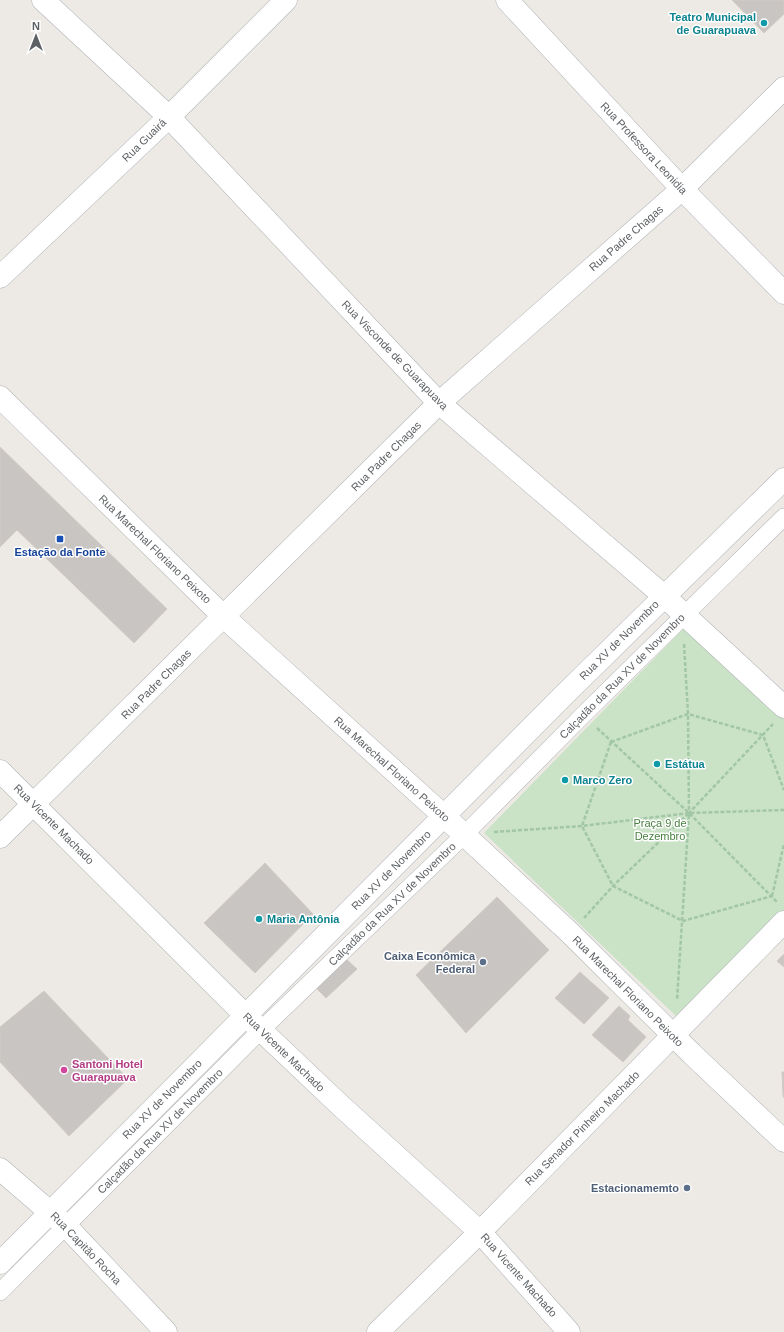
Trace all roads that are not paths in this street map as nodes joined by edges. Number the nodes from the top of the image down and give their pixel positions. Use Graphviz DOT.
graph roads {
  1 [pos="43,0"];
  2 [pos="286,0"];
  3 [pos="507,0"];
  4 [pos="784,88"];
  5 [pos="169,117"];
  6 [pos="682,189"];
  7 [pos="0,277"];
  8 [pos="784,293"];
  9 [pos="0,398"];
  10 [pos="438,403"];
  11 [pos="784,479"];
  12 [pos="784,517"];
  13 [pos="664,596"];
  14 [pos="684,615"];
  15 [pos="224,617"];
  16 [pos="780,714"];
  17 [pos="0,771"];
  18 [pos="34,805"];
  19 [pos="445,817"];
  20 [pos="464,835"];
  21 [pos="0,837"];
  22 [pos="784,922"];
  23 [pos="245,1015"];
  24 [pos="261,1030"];
  25 [pos="674,1036"];
  26 [pos="784,1141"];
  27 [pos="0,1169"];
  28 [pos="59,1219"];
  29 [pos="480,1232"];
  30 [pos="0,1264"];
  31 [pos="0,1292"];
  32 [pos="166,1332"];
  33 [pos="378,1332"];
  34 [pos="569,1332"];
  1 -- 5 [label="street, Rua Visconde de Guarapuava"];
  2 -- 5 [label="street, Rua Guairá"];
  3 -- 6 [label="street, Rua Professora Leonidia"];
  4 -- 6 [label="street, Rua Padre Chagas"];
  5 -- 7 [label="street, Rua Guairá"];
  5 -- 10 [label="street, Rua Visconde de Guarapuava"];
  6 -- 8 [label="street, Rua Professora Leonidia"];
  6 -- 10 [label="street, Rua Padre Chagas"];
  9 -- 15 [label="street, Rua Marechal Floriano Peixoto"];
  10 -- 13 [label="street, Rua Visconde de Guarapuava"];
  10 -- 15 [label="street, Rua Padre Chagas"];
  11 -- 13 [label="street, Rua XV de Novembro"];
  12 -- 14 [label="street, Calçadão da Rua XV de Novembro"];
  13 -- 14 [label="street, Rua Visconde de Guarapuava"];
  13 -- 19 [label="street, Rua XV de Novembro"];
  14 -- 16 [label="street, Rua Visconde de Guarapuava"];
  14 -- 20 [label="street, Calçadão da Rua XV de Novembro"];
  15 -- 18 [label="street, Rua Padre Chagas"];
  15 -- 19 [label="street, Rua Marechal Floriano Peixoto"];
  17 -- 18 [label="street, Rua Vicente Machado"];
  18 -- 21 [label="street, Rua Padre Chagas"];
  18 -- 23 [label="street, Rua Vicente Machado"];
  19 -- 20 [label="street, Rua Marechal Floriano Peixoto"];
  19 -- 23 [label="street, Rua XV de Novembro"];
  20 -- 24 [label="street, Calçadão da Rua XV de Novembro"];
  20 -- 25 [label="street, Rua Marechal Floriano Peixoto"];
  22 -- 25 [label="street, Rua Senador Pinheiro Machado"];
  23 -- 24 [label="street, Rua Vicente Machado"];
  23 -- 28 [label="street, Rua XV de Novembro"];
  24 -- 28 [label="street, Calçadão da Rua XV de Novembro"];
  24 -- 29 [label="street, Rua Vicente Machado"];
  25 -- 26 [label="street, Rua Marechal Floriano Peixoto"];
  25 -- 29 [label="street, Rua Senador Pinheiro Machado"];
  27 -- 28 [label="street, Rua Capitão Rocha"];
  28 -- 30 [label="street, Rua XV de Novembro"];
  28 -- 31 [label="street, Calçadão da Rua XV de Novembro"];
  28 -- 32 [label="street, Rua Capitão Rocha"];
  29 -- 33 [label="street, Rua Senador Pinheiro Machado"];
  29 -- 34 [label="street, Rua Vicente Machado"];
}
